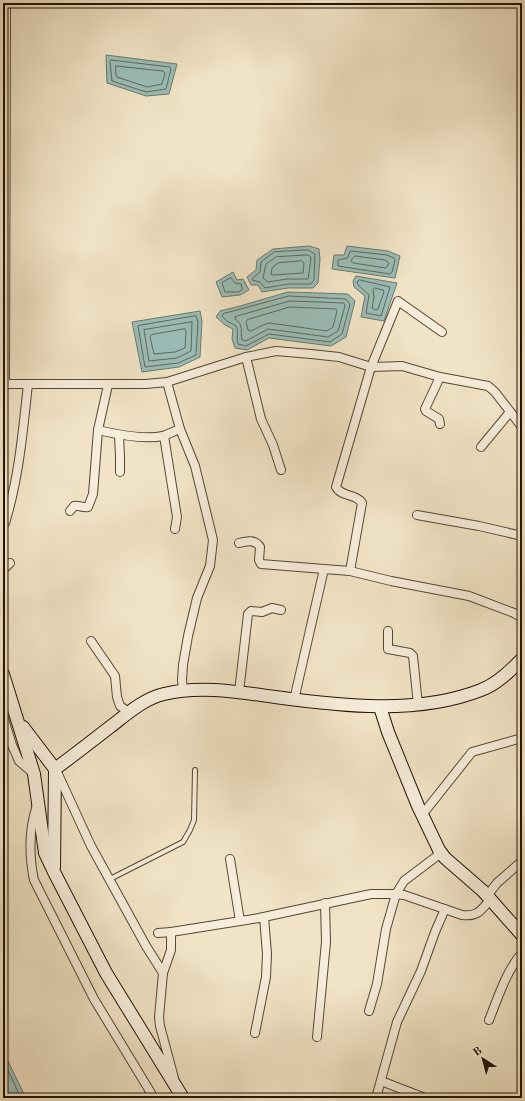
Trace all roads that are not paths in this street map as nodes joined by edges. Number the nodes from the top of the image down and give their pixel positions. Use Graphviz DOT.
graph roads {
  1 [pos="9,3"];
  2 [pos="442,332"];
  3 [pos="246,356"];
  4 [pos="371,367"];
  5 [pos="440,378"];
  6 [pos="167,382"];
  7 [pos="4,384"];
  8 [pos="28,384"];
  9 [pos="108,385"];
  10 [pos="510,412"];
  11 [pos="440,424"];
  12 [pos="522,427"];
  13 [pos="180,429"];
  14 [pos="98,430"];
  15 [pos="119,435"];
  16 [pos="164,436"];
  17 [pos="481,447"];
  18 [pos="281,470"];
  19 [pos="120,472"];
  20 [pos="70,511"];
  21 [pos="417,515"];
  22 [pos="5,523"];
  23 [pos="175,529"];
  24 [pos="522,536"];
  25 [pos="239,542"];
  26 [pos="10,563"];
  27 [pos="324,569"];
  28 [pos="3,570"];
  29 [pos="350,571"];
  30 [pos="281,610"];
  31 [pos="522,618"];
  32 [pos="388,631"];
  33 [pos="91,641"];
  34 [pos="522,660"];
  35 [pos="3,674"];
  36 [pos="183,690"];
  37 [pos="239,692"];
  38 [pos="294,700"];
  39 [pos="418,705"];
  40 [pos="380,707"];
  41 [pos="129,712"];
  42 [pos="3,716"];
  43 [pos="18,721"];
  44 [pos="522,738"];
  45 [pos="55,769"];
  46 [pos="195,770"];
  47 [pos="34,774"];
  48 [pos="38,800"];
  49 [pos="422,815"];
  50 [pos="441,853"];
  51 [pos="230,859"];
  52 [pos="522,861"];
  53 [pos="54,872"];
  54 [pos="110,879"];
  55 [pos="396,894"];
  56 [pos="489,898"];
  57 [pos="325,903"];
  58 [pos="445,910"];
  59 [pos="264,917"];
  60 [pos="240,921"];
  61 [pos="171,932"];
  62 [pos="158,933"];
  63 [pos="522,935"];
  64 [pos="522,953"];
  65 [pos="163,973"];
  66 [pos="369,1011"];
  67 [pos="489,1020"];
  68 [pos="255,1033"];
  69 [pos="317,1037"];
  70 [pos="381,1081"];
  71 [pos="177,1086"];
  72 [pos="154,1098"];
  73 [pos="183,1098"];
  74 [pos="376,1098"];
  75 [pos="425,1098"];
  1 -- 7 [label="street"];
  2 -- 4 [label="street"];
  3 -- 4 [label="street"];
  3 -- 6 [label="street"];
  3 -- 18 [label="street"];
  4 -- 5 [label="street"];
  4 -- 29 [label="street"];
  5 -- 10 [label="street"];
  5 -- 11 [label="street"];
  6 -- 9 [label="street"];
  6 -- 13 [label="street"];
  7 -- 8 [label="street"];
  8 -- 9 [label="street"];
  8 -- 22 [label="street"];
  9 -- 14 [label="street"];
  10 -- 12 [label="street"];
  10 -- 17 [label="street"];
  13 -- 16 [label="street"];
  13 -- 36 [label="street"];
  14 -- 15 [label="street"];
  14 -- 20 [label="street"];
  15 -- 16 [label="street"];
  15 -- 19 [label="street"];
  16 -- 23 [label="street"];
  21 -- 24 [label="street"];
  25 -- 27 [label="street"];
  26 -- 28 [label="street"];
  27 -- 29 [label="street"];
  27 -- 38 [label="street"];
  29 -- 31 [label="street"];
  30 -- 37 [label="street"];
  32 -- 39 [label="street"];
  33 -- 41 [label="street"];
  34 -- 39 [label="street"];
  35 -- 43 [label="street"];
  36 -- 37 [label="street"];
  36 -- 41 [label="street"];
  37 -- 38 [label="street"];
  38 -- 40 [label="street"];
  39 -- 40 [label="street"];
  40 -- 49 [label="street"];
  41 -- 45 [label="street"];
  42 -- 47 [label="street"];
  43 -- 45 [label="street"];
  43 -- 47 [label="street"];
  44 -- 49 [label="street"];
  45 -- 53 [label="street"];
  45 -- 54 [label="street"];
  46 -- 54 [label="lane"];
  47 -- 48 [label="street"];
  48 -- 53 [label="street"];
  48 -- 72 [label="street"];
  49 -- 50 [label="street"];
  50 -- 55 [label="street"];
  50 -- 56 [label="street"];
  51 -- 60 [label="street"];
  52 -- 56 [label="street"];
  53 -- 71 [label="street"];
  54 -- 65 [label="street"];
  55 -- 57 [label="street"];
  55 -- 58 [label="street"];
  55 -- 66 [label="street"];
  56 -- 58 [label="street"];
  56 -- 63 [label="street"];
  57 -- 59 [label="street"];
  57 -- 69 [label="street"];
  58 -- 70 [label="street"];
  59 -- 60 [label="street"];
  59 -- 68 [label="street"];
  60 -- 61 [label="street"];
  61 -- 62 [label="street"];
  61 -- 65 [label="street"];
  64 -- 67 [label="street"];
  65 -- 71 [label="street"];
  70 -- 74 [label="street"];
  70 -- 75 [label="street"];
  71 -- 73 [label="street"];
}
